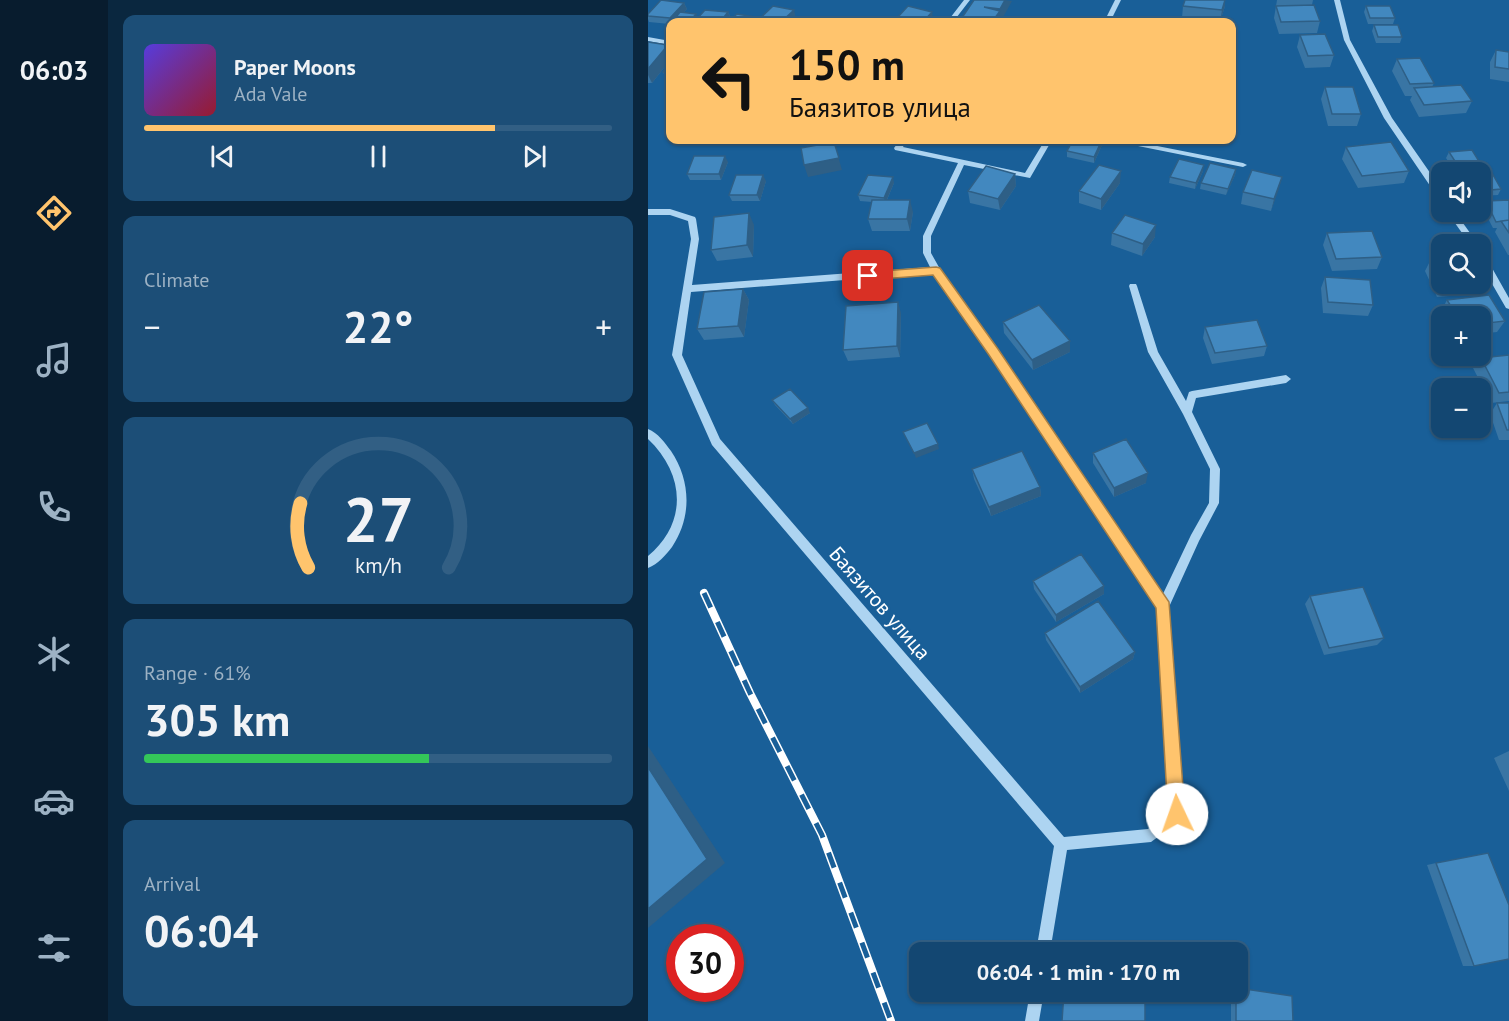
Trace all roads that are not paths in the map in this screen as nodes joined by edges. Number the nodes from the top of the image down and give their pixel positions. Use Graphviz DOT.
graph roads {
  1 [pos="967,0"];
  2 [pos="1118,0"];
  3 [pos="1337,0"];
  4 [pos="953,18"];
  5 [pos="1109,18"];
  6 [pos="648,39"];
  7 [pos="666,42"];
  8 [pos="900,144"];
  9 [pos="1046,144"];
  10 [pos="1138,144"];
  11 [pos="962,162"];
  12 [pos="1243,165"];
  13 [pos="1431,181"];
  14 [pos="648,212"];
  15 [pos="936,270"];
  16 [pos="1491,274"];
  17 [pos="1133,286"];
  18 [pos="687,289"];
  19 [pos="1509,306"];
  20 [pos="1286,380"];
  21 [pos="1187,412"];
  22 [pos="648,433"];
  23 [pos="648,563"];
  24 [pos="1163,607"];
  25 [pos="1061,844"];
  26 [pos="1045,942"];
  27 [pos="1035,1002"];
  28 [pos="1032,1021"];
  1 -- 4 [label="street"];
  2 -- 5 [label="street"];
  3 -- 13 [label="street"];
  6 -- 7 [label="street"];
  8 -- 11 [label="street"];
  9 -- 11 [label="street"];
  10 -- 12 [label="street"];
  11 -- 15 [label="street"];
  14 -- 18 [label="street, Баязитов улица"];
  15 -- 18 [label="street"];
  15 -- 24 [label="street"];
  16 -- 19 [label="street"];
  17 -- 21 [label="street"];
  18 -- 25 [label="street, Баязитов улица"];
  20 -- 21 [label="street"];
  21 -- 24 [label="street"];
  22 -- 23 [label="street"];
  24 -- 25 [label="street"];
  25 -- 26 [label="street"];
  27 -- 28 [label="street"];
}
